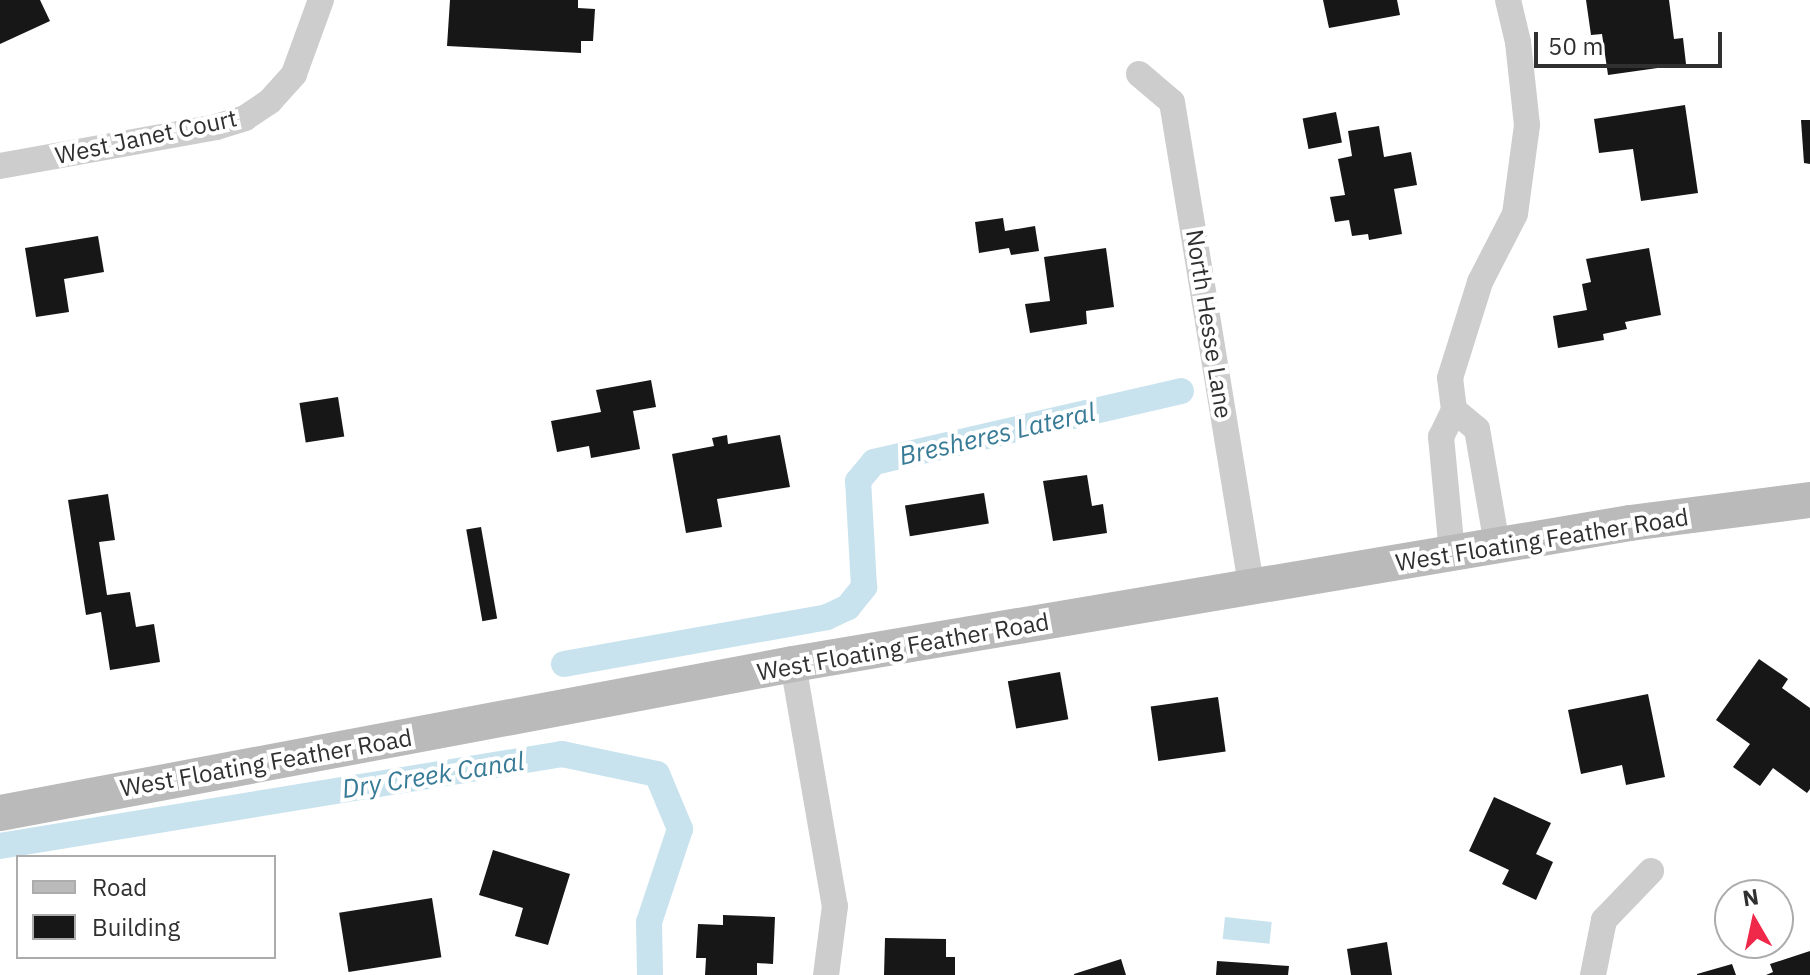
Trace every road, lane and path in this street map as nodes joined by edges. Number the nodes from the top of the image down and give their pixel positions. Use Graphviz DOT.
graph roads {
  1 [pos="321,0"];
  2 [pos="1508,0"];
  3 [pos="1139,74"];
  4 [pos="0,166"];
  5 [pos="1454,410"];
  6 [pos="1810,500"];
  7 [pos="1497,545"];
  8 [pos="1452,553"];
  9 [pos="1252,590"];
  10 [pos="793,664"];
  11 [pos="0,813"];
  12 [pos="1651,871"];
  13 [pos="826,975"];
  14 [pos="1593,975"];
  1 -- 4 [label="street, West Janet Court"];
  2 -- 5 [label="street"];
  3 -- 9 [label="street, North Hesse Lane"];
  5 -- 7 [label="street"];
  5 -- 8 [label="street"];
  6 -- 7 [label="main road, West Floating Feather Road"];
  7 -- 8 [label="main road, West Floating Feather Road"];
  8 -- 9 [label="main road, West Floating Feather Road"];
  9 -- 10 [label="main road, West Floating Feather Road"];
  10 -- 11 [label="main road, West Floating Feather Road"];
  10 -- 13 [label="street"];
  12 -- 14 [label="street"];
}
